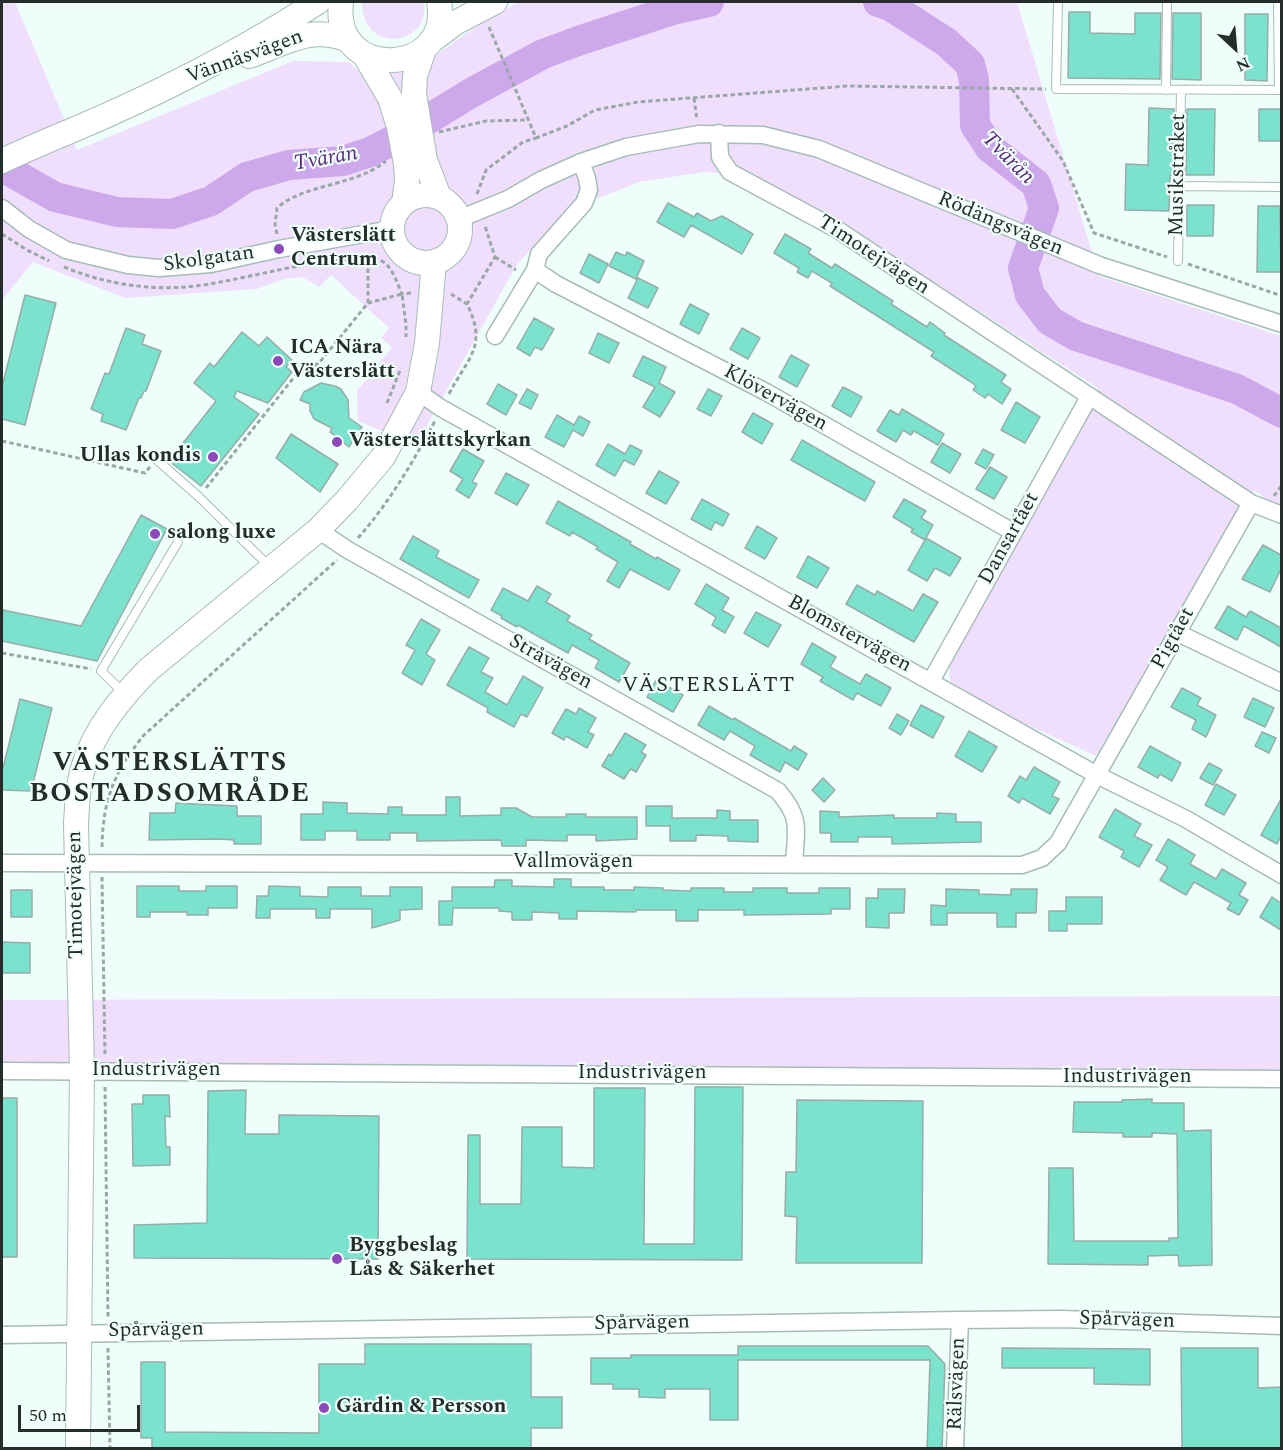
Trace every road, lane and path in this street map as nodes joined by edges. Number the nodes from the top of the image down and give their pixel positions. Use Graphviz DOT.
graph roads {
  1 [pos="318,2"];
  2 [pos="341,2"];
  3 [pos="439,2"];
  4 [pos="1058,2"];
  5 [pos="1167,2"];
  6 [pos="1278,2"];
  7 [pos="491,12"];
  8 [pos="427,45"];
  9 [pos="356,47"];
  10 [pos="168,86"];
  11 [pos="1012,89"];
  12 [pos="1056,89"];
  13 [pos="1167,90"];
  14 [pos="1181,90"];
  15 [pos="1280,90"];
  16 [pos="694,98"];
  17 [pos="719,133"];
  18 [pos="699,134"];
  19 [pos="536,138"];
  20 [pos="2,160"];
  21 [pos="415,162"];
  22 [pos="581,162"];
  23 [pos="1179,186"];
  24 [pos="1281,187"];
  25 [pos="439,197"];
  26 [pos="404,203"];
  27 [pos="2,208"];
  28 [pos="470,215"];
  29 [pos="393,229"];
  30 [pos="495,257"];
  31 [pos="368,258"];
  32 [pos="1178,261"];
  33 [pos="434,262"];
  34 [pos="532,274"];
  35 [pos="1281,296"];
  36 [pos="368,303"];
  37 [pos="1281,324"];
  38 [pos="495,336"];
  39 [pos="405,342"];
  40 [pos="402,361"];
  41 [pos="418,392"];
  42 [pos="1089,397"];
  43 [pos="386,408"];
  44 [pos="441,408"];
  45 [pos="2,441"];
  46 [pos="157,460"];
  47 [pos="200,497"];
  48 [pos="1251,503"];
  49 [pos="1281,515"];
  50 [pos="318,530"];
  51 [pos="1013,532"];
  52 [pos="177,542"];
  53 [pos="348,550"];
  54 [pos="272,569"];
  55 [pos="1178,633"];
  56 [pos="2,653"];
  57 [pos="101,671"];
  58 [pos="931,681"];
  59 [pos="1281,683"];
  60 [pos="125,694"];
  61 [pos="1097,775"];
  62 [pos="76,862"];
  63 [pos="2,863"];
  64 [pos="102,863"];
  65 [pos="794,864"];
  66 [pos="1281,875"];
  67 [pos="94,1070"];
  68 [pos="2,1071"];
  69 [pos="1281,1079"];
  70 [pos="960,1320"];
  71 [pos="1281,1326"];
  72 [pos="108,1332"];
  73 [pos="80,1334"];
  74 [pos="2,1335"];
  75 [pos="78,1449"];
  76 [pos="110,1449"];
  77 [pos="955,1449"];
  1 -- 10 [label="street, Vännäsvägen"];
  2 -- 9 [label="street"];
  3 -- 8 [label="street"];
  4 -- 12 [label="lane"];
  5 -- 13 [label="lane"];
  6 -- 15 [label="lane"];
  7 -- 8 [label="street, Vännäsvägen"];
  7 -- 19 [label="path"];
  8 -- 9 [label="street, Vännäsvägen"];
  8 -- 21 [label="street, bridge"];
  9 -- 10 [label="street, Vännäsvägen"];
  9 -- 21 [label="street, bridge"];
  10 -- 20 [label="street"];
  11 -- 12 [label="path"];
  11 -- 16 [label="path"];
  11 -- 32 [label="path"];
  12 -- 13 [label="lane"];
  13 -- 14 [label="lane"];
  14 -- 15 [label="lane"];
  14 -- 23 [label="lane, Musikstråket"];
  16 -- 18 [label="path"];
  16 -- 19 [label="path"];
  17 -- 18 [label="street"];
  17 -- 37 [label="street, Rödängsvägen"];
  17 -- 42 [label="street, Timotejvägen"];
  18 -- 22 [label="street"];
  19 -- 28 [label="path"];
  21 -- 25 [label="street"];
  21 -- 26 [label="street"];
  22 -- 28 [label="street"];
  22 -- 34 [label="street"];
  23 -- 24 [label="lane"];
  23 -- 32 [label="lane, Musikstråket"];
  25 -- 26 [label="street"];
  25 -- 28 [label="street"];
  26 -- 29 [label="street"];
  27 -- 29 [label="street, Skolgatan"];
  28 -- 30 [label="path"];
  28 -- 33 [label="street"];
  29 -- 33 [label="street"];
  30 -- 34 [label="path"];
  30 -- 44 [label="path"];
  31 -- 36 [label="path"];
  32 -- 35 [label="path"];
  33 -- 41 [label="street, Timotejvägen"];
  34 -- 38 [label="street"];
  34 -- 51 [label="street, Klövervägen"];
  36 -- 39 [label="path"];
  36 -- 47 [label="path"];
  40 -- 43 [label="path"];
  41 -- 44 [label="street, Blomstervägen"];
  41 -- 50 [label="street, Timotejvägen"];
  42 -- 48 [label="street, Timotejvägen"];
  42 -- 51 [label="street, Dansartået"];
  44 -- 53 [label="path"];
  44 -- 58 [label="street, Blomstervägen"];
  45 -- 46 [label="path"];
  46 -- 47 [label="lane"];
  47 -- 54 [label="lane"];
  48 -- 49 [label="street, Timotejvägen"];
  48 -- 55 [label="street, Pigtået"];
  50 -- 53 [label="street, Stråvägen"];
  50 -- 54 [label="street, Timotejvägen"];
  51 -- 58 [label="street, Dansartået"];
  52 -- 57 [label="lane"];
  53 -- 64 [label="path"];
  53 -- 65 [label="street, Stråvägen"];
  54 -- 60 [label="street, Timotejvägen"];
  55 -- 59 [label="street"];
  55 -- 61 [label="street, Pigtået"];
  56 -- 57 [label="path"];
  57 -- 60 [label="lane"];
  58 -- 61 [label="street, Blomstervägen"];
  60 -- 62 [label="street, Timotejvägen"];
  61 -- 65 [label="street, Vallmovägen"];
  61 -- 66 [label="street, Blomstervägen"];
  62 -- 63 [label="street, Vallmovägen"];
  62 -- 64 [label="street, Vallmovägen"];
  62 -- 67 [label="street, Timotejvägen"];
  64 -- 65 [label="street, Vallmovägen"];
  64 -- 67 [label="path"];
  67 -- 68 [label="street, Industrivägen"];
  67 -- 69 [label="street, Industrivägen"];
  67 -- 72 [label="path"];
  67 -- 73 [label="street, Timotejvägen"];
  70 -- 71 [label="street, Spårvägen"];
  70 -- 72 [label="street, Spårvägen"];
  70 -- 77 [label="street, Rälsvägen"];
  72 -- 73 [label="street, Spårvägen"];
  72 -- 76 [label="path"];
  73 -- 74 [label="street, Spårvägen"];
  73 -- 75 [label="street, Timotejvägen"];
}
